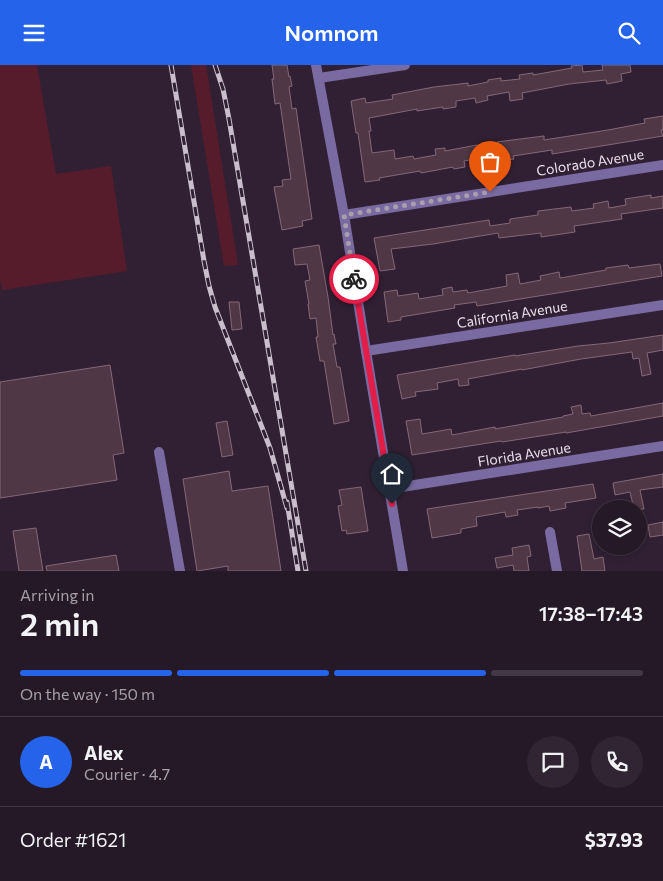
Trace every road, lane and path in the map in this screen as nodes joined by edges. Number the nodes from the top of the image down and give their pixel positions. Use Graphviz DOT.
graph roads {
  1 [pos="316,65"];
  2 [pos="405,65"];
  3 [pos="319,78"];
  4 [pos="663,165"];
  5 [pos="344,215"];
  6 [pos="663,305"];
  7 [pos="366,351"];
  8 [pos="663,446"];
  9 [pos="160,452"];
  10 [pos="389,489"];
  11 [pos="550,532"];
  12 [pos="180,571"];
  13 [pos="403,571"];
  14 [pos="557,571"];
  1 -- 3 [label="street"];
  2 -- 3 [label="street"];
  3 -- 5 [label="street"];
  4 -- 5 [label="street, Colorado Avenue"];
  5 -- 7 [label="street"];
  6 -- 7 [label="street, California Avenue"];
  7 -- 10 [label="street"];
  8 -- 10 [label="street, Florida Avenue"];
  9 -- 12 [label="street"];
  10 -- 13 [label="street"];
  11 -- 14 [label="street"];
}
